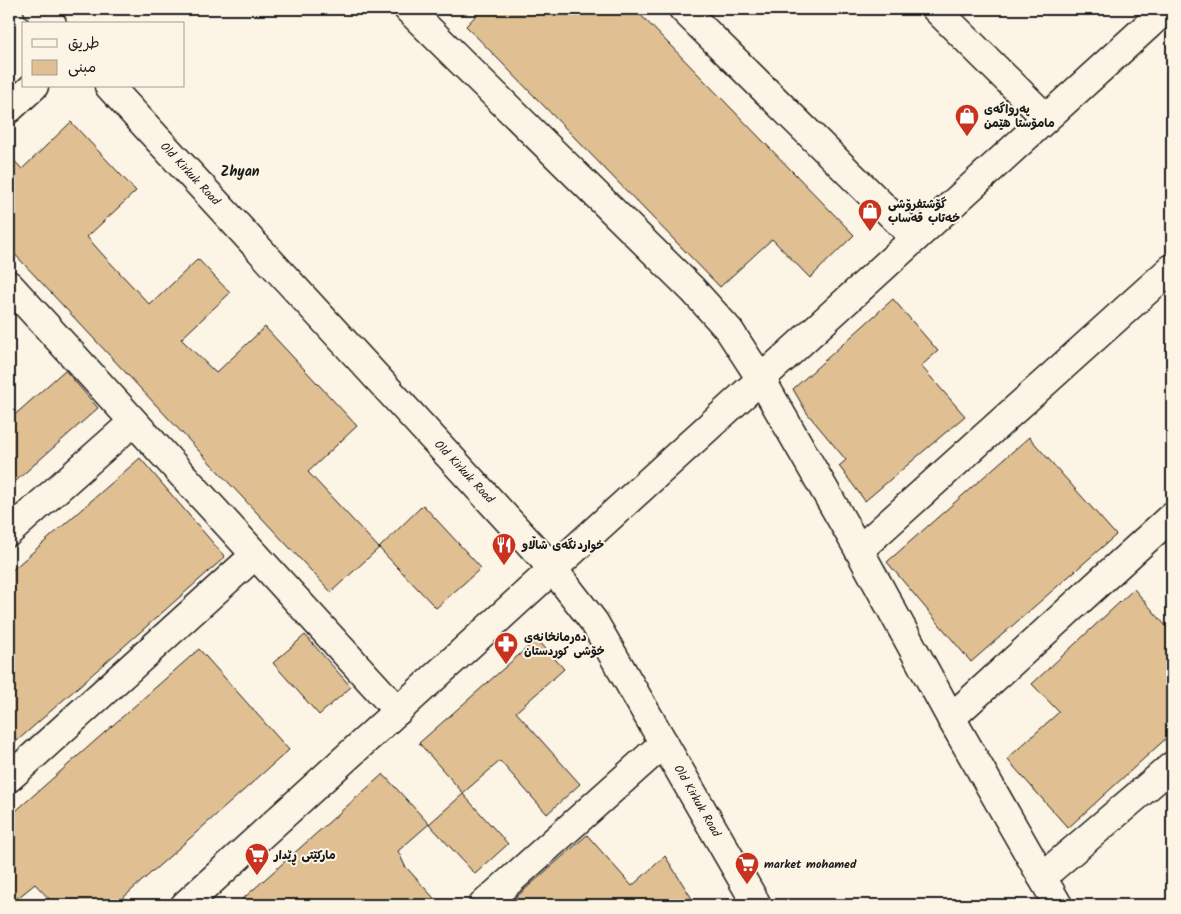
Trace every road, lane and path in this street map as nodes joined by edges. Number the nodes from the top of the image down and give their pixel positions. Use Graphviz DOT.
graph roads {
  1 [pos="38,9"];
  2 [pos="683,9"];
  3 [pos="936,9"];
  4 [pos="1166,9"];
  5 [pos="424,14"];
  6 [pos="50,22"];
  7 [pos="32,88"];
  8 [pos="111,88"];
  9 [pos="9,109"];
  10 [pos="1046,118"];
  11 [pos="914,238"];
  12 [pos="1172,268"];
  13 [pos="9,285"];
  14 [pos="761,379"];
  15 [pos="133,422"];
  16 [pos="1172,516"];
  17 [pos="9,532"];
  18 [pos="859,550"];
  19 [pos="255,555"];
  20 [pos="553,569"];
  21 [pos="398,711"];
  22 [pos="950,718"];
  23 [pos="664,743"];
  24 [pos="1172,766"];
  25 [pos="9,778"];
  26 [pos="1042,877"];
  27 [pos="185,905"];
  28 [pos="483,905"];
  29 [pos="757,905"];
  30 [pos="1058,905"];
  1 -- 6 [label="street"];
  2 -- 11 [label="street"];
  3 -- 10 [label="street"];
  4 -- 10 [label="street"];
  5 -- 14 [label="street"];
  7 -- 9 [label="street"];
  8 -- 20 [label="street, Old Kirkuk Road"];
  10 -- 11 [label="street"];
  11 -- 14 [label="street"];
  12 -- 18 [label="street"];
  13 -- 15 [label="street"];
  14 -- 18 [label="street"];
  14 -- 20 [label="street"];
  15 -- 17 [label="street"];
  15 -- 19 [label="street"];
  16 -- 22 [label="street"];
  18 -- 22 [label="street"];
  19 -- 21 [label="street"];
  19 -- 25 [label="street"];
  20 -- 21 [label="street"];
  20 -- 23 [label="street, Old Kirkuk Road"];
  21 -- 27 [label="street"];
  22 -- 26 [label="street"];
  23 -- 28 [label="street"];
  23 -- 29 [label="street, Old Kirkuk Road"];
  24 -- 26 [label="street"];
  26 -- 30 [label="street"];
}
